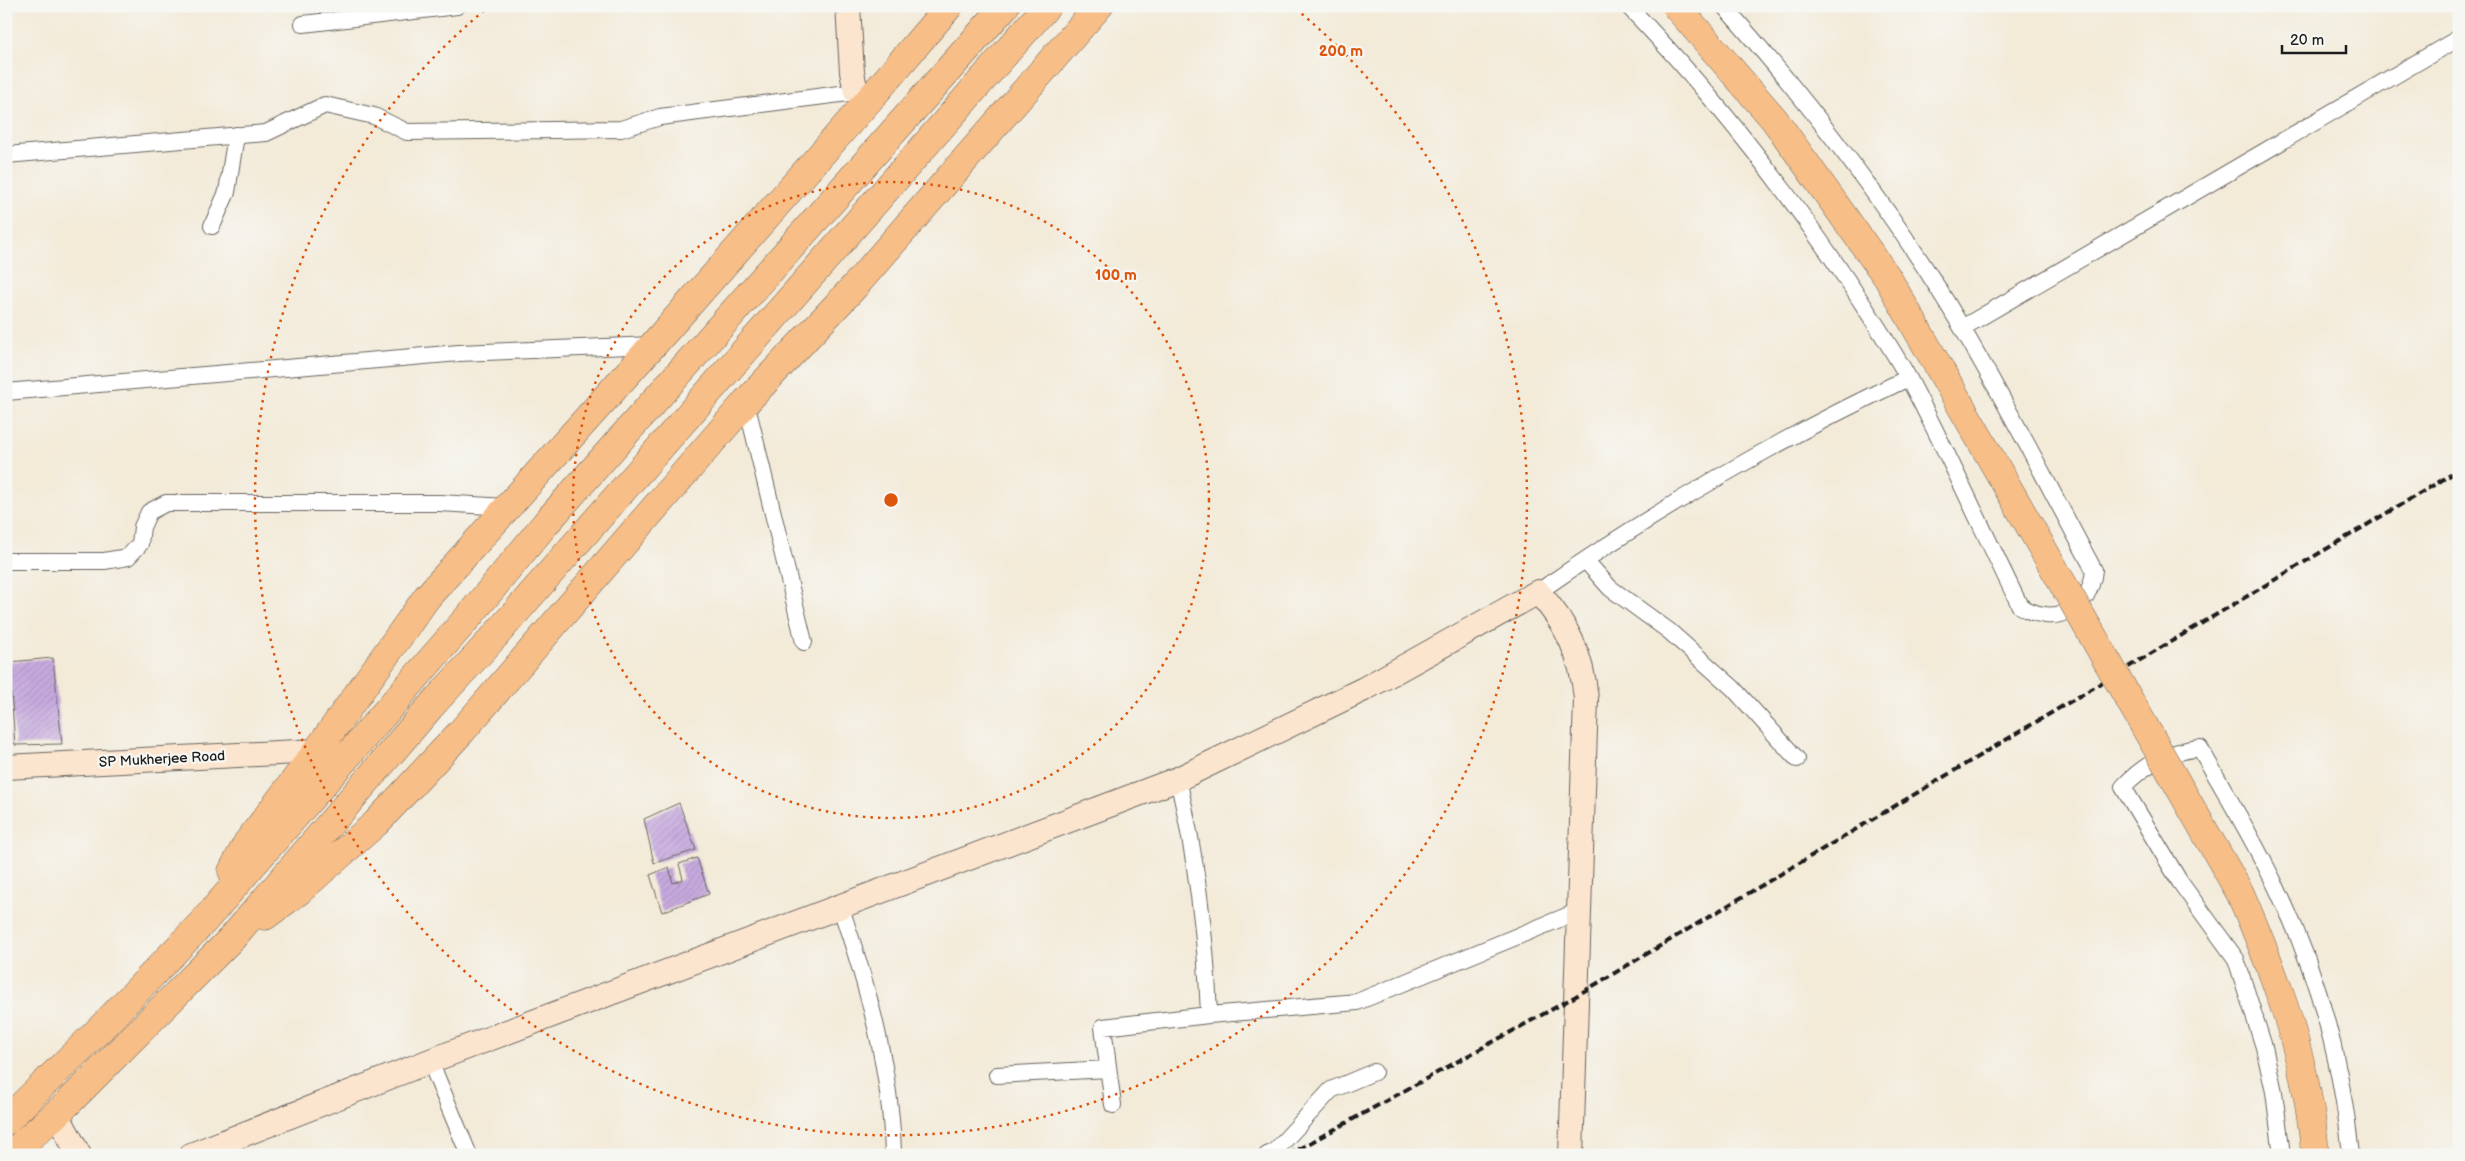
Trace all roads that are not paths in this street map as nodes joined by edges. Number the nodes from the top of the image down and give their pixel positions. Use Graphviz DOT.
graph roads {
  1 [pos="458,6"];
  2 [pos="848,6"];
  3 [pos="949,6"];
  4 [pos="1005,6"];
  5 [pos="1047,6"];
  6 [pos="1099,6"];
  7 [pos="1628,6"];
  8 [pos="1676,6"];
  9 [pos="1724,6"];
  10 [pos="303,24"];
  11 [pos="2459,38"];
  12 [pos="863,96"];
  13 [pos="236,135"];
  14 [pos="6,155"];
  15 [pos="212,226"];
  16 [pos="1962,328"];
  17 [pos="653,345"];
  18 [pos="1908,378"];
  19 [pos="6,392"];
  20 [pos="746,402"];
  21 [pos="506,507"];
  22 [pos="6,560"];
  23 [pos="1585,560"];
  24 [pos="1538,592"];
  25 [pos="804,642"];
  26 [pos="317,751"];
  27 [pos="1797,759"];
  28 [pos="6,767"];
  29 [pos="1178,779"];
  30 [pos="840,906"];
  31 [pos="1579,911"];
  32 [pos="203,922"];
  33 [pos="233,937"];
  34 [pos="1209,1015"];
  35 [pos="430,1060"];
  36 [pos="1108,1069"];
  37 [pos="1374,1072"];
  38 [pos="998,1075"];
  39 [pos="1113,1105"];
  40 [pos="56,1113"];
  41 [pos="6,1121"];
  42 [pos="10,1155"];
  43 [pos="79,1155"];
  44 [pos="191,1155"];
  45 [pos="469,1155"];
  46 [pos="893,1155"];
  47 [pos="1267,1155"];
  48 [pos="1571,1155"];
  49 [pos="2282,1155"];
  50 [pos="2315,1155"];
  51 [pos="2351,1155"];
  1 -- 10 [label="street"];
  2 -- 12 [label="street"];
  3 -- 12 [label="highway"];
  4 -- 32 [label="highway"];
  5 -- 33 [label="highway"];
  6 -- 20 [label="highway"];
  7 -- 18 [label="street"];
  8 -- 50 [label="highway, bridge"];
  9 -- 16 [label="street"];
  11 -- 16 [label="street"];
  12 -- 13 [label="street"];
  12 -- 17 [label="highway"];
  13 -- 14 [label="street"];
  13 -- 15 [label="street"];
  16 -- 18 [label="street"];
  17 -- 19 [label="street"];
  17 -- 21 [label="highway"];
  18 -- 23 [label="street"];
  20 -- 25 [label="street"];
  20 -- 33 [label="highway"];
  21 -- 22 [label="street"];
  21 -- 26 [label="highway"];
  23 -- 24 [label="street"];
  23 -- 27 [label="street"];
  24 -- 29 [label="street"];
  24 -- 31 [label="street"];
  26 -- 28 [label="street, SP Mukherjee Road"];
  26 -- 32 [label="highway"];
  29 -- 30 [label="street"];
  29 -- 34 [label="street"];
  30 -- 35 [label="street"];
  30 -- 46 [label="street"];
  31 -- 34 [label="street"];
  31 -- 48 [label="street"];
  32 -- 41 [label="highway"];
  33 -- 40 [label="highway"];
  34 -- 36 [label="street"];
  35 -- 44 [label="street"];
  35 -- 45 [label="street"];
  36 -- 38 [label="street"];
  36 -- 39 [label="street"];
  37 -- 47 [label="street"];
  40 -- 42 [label="highway"];
  40 -- 43 [label="street"];
  49 -- 51 [label="street"];
}
